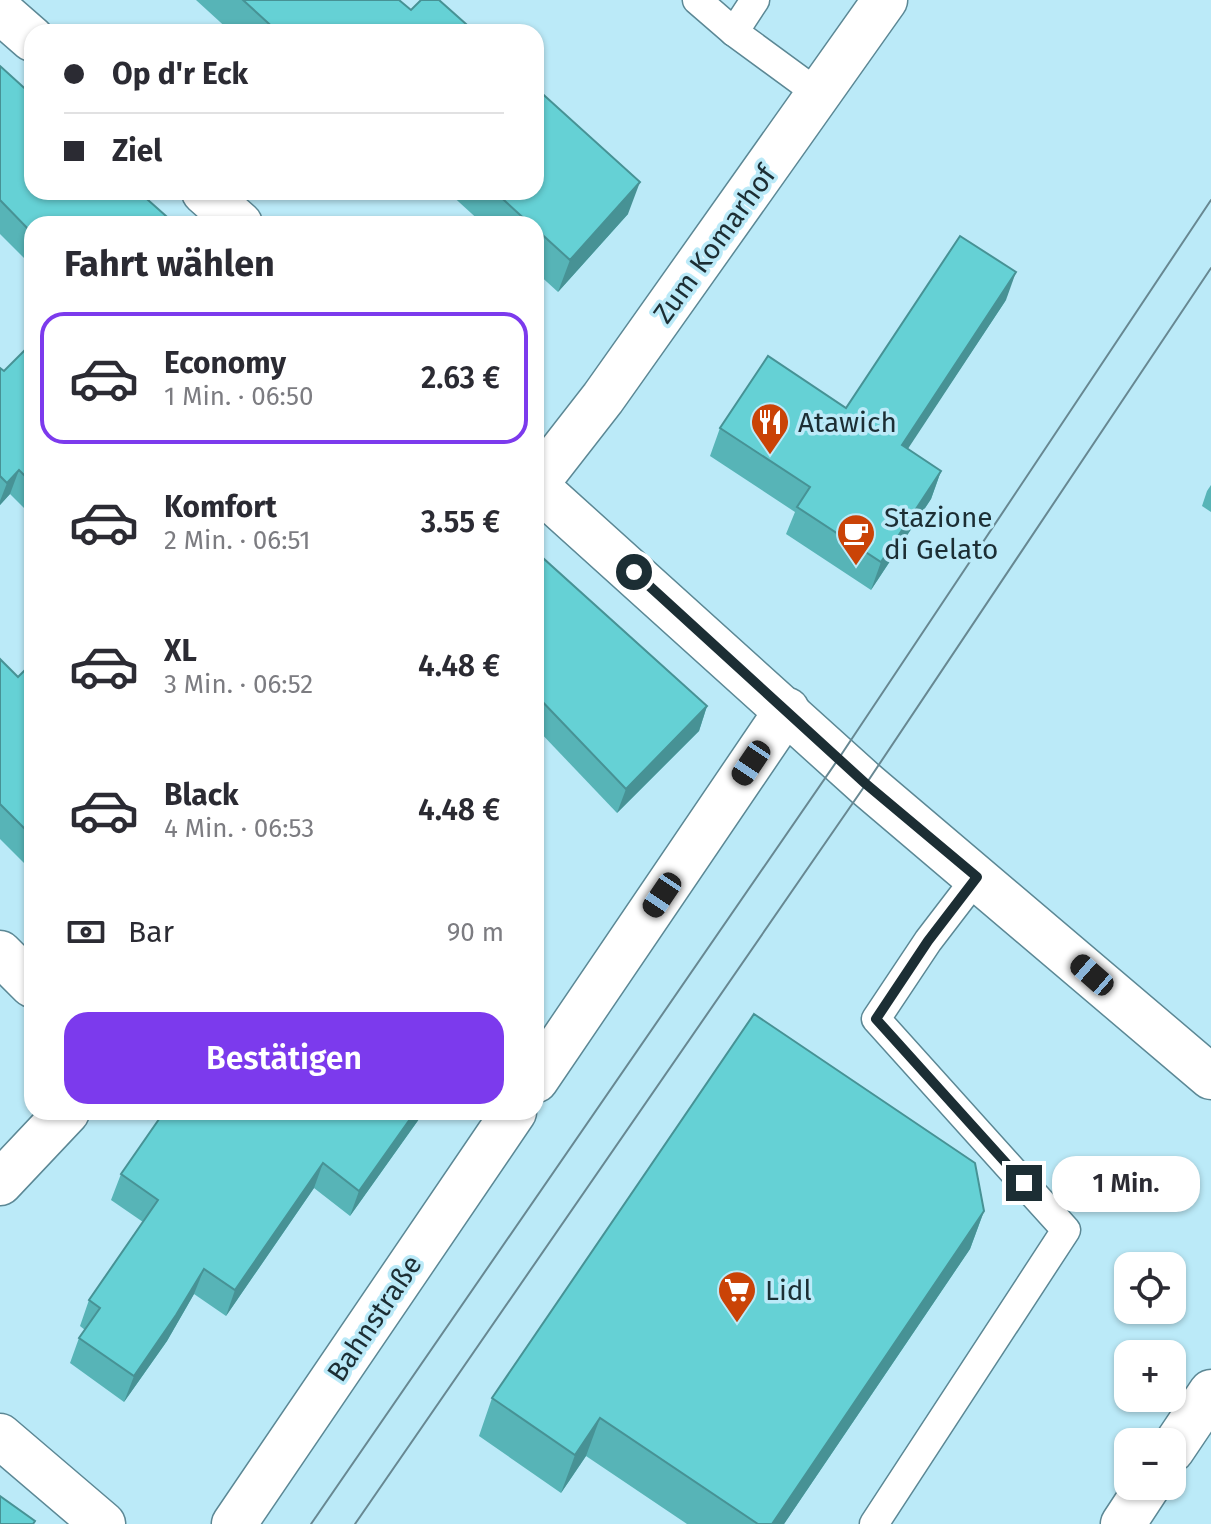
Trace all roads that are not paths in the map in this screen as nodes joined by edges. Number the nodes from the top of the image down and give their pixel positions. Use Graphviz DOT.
graph roads {
  1 [pos="697,0"];
  2 [pos="755,0"];
  3 [pos="885,0"];
  4 [pos="0,11"];
  5 [pos="24,32"];
  6 [pos="734,32"];
  7 [pos="820,95"];
  8 [pos="213,200"];
  9 [pos="231,216"];
  10 [pos="544,475"];
  11 [pos="544,492"];
  12 [pos="787,710"];
  13 [pos="977,877"];
  14 [pos="0,953"];
  15 [pos="24,977"];
  16 [pos="544,1068"];
  17 [pos="1211,1077"];
  18 [pos="59,1120"];
  19 [pos="509,1120"];
  20 [pos="0,1183"];
  21 [pos="1211,1392"];
  22 [pos="1186,1429"];
  23 [pos="0,1436"];
  24 [pos="1139,1500"];
  25 [pos="103,1524"];
  26 [pos="234,1524"];
  27 [pos="874,1524"];
  28 [pos="1123,1524"];
  1 -- 6 [label="lane"];
  2 -- 6 [label="lane"];
  3 -- 7 [label="street, Zum Komarhof"];
  4 -- 5 [label="street"];
  6 -- 7 [label="lane"];
  7 -- 10 [label="street, Zum Komarhof"];
  8 -- 9 [label="street"];
  11 -- 12 [label="street"];
  12 -- 13 [label="street"];
  12 -- 16 [label="street"];
  13 -- 17 [label="street"];
  13 -- 27 [label="lane"];
  14 -- 15 [label="street"];
  18 -- 20 [label="street"];
  19 -- 26 [label="street, Bahnstraße"];
  21 -- 22 [label="street"];
  23 -- 25 [label="street"];
  24 -- 28 [label="street"];
}
